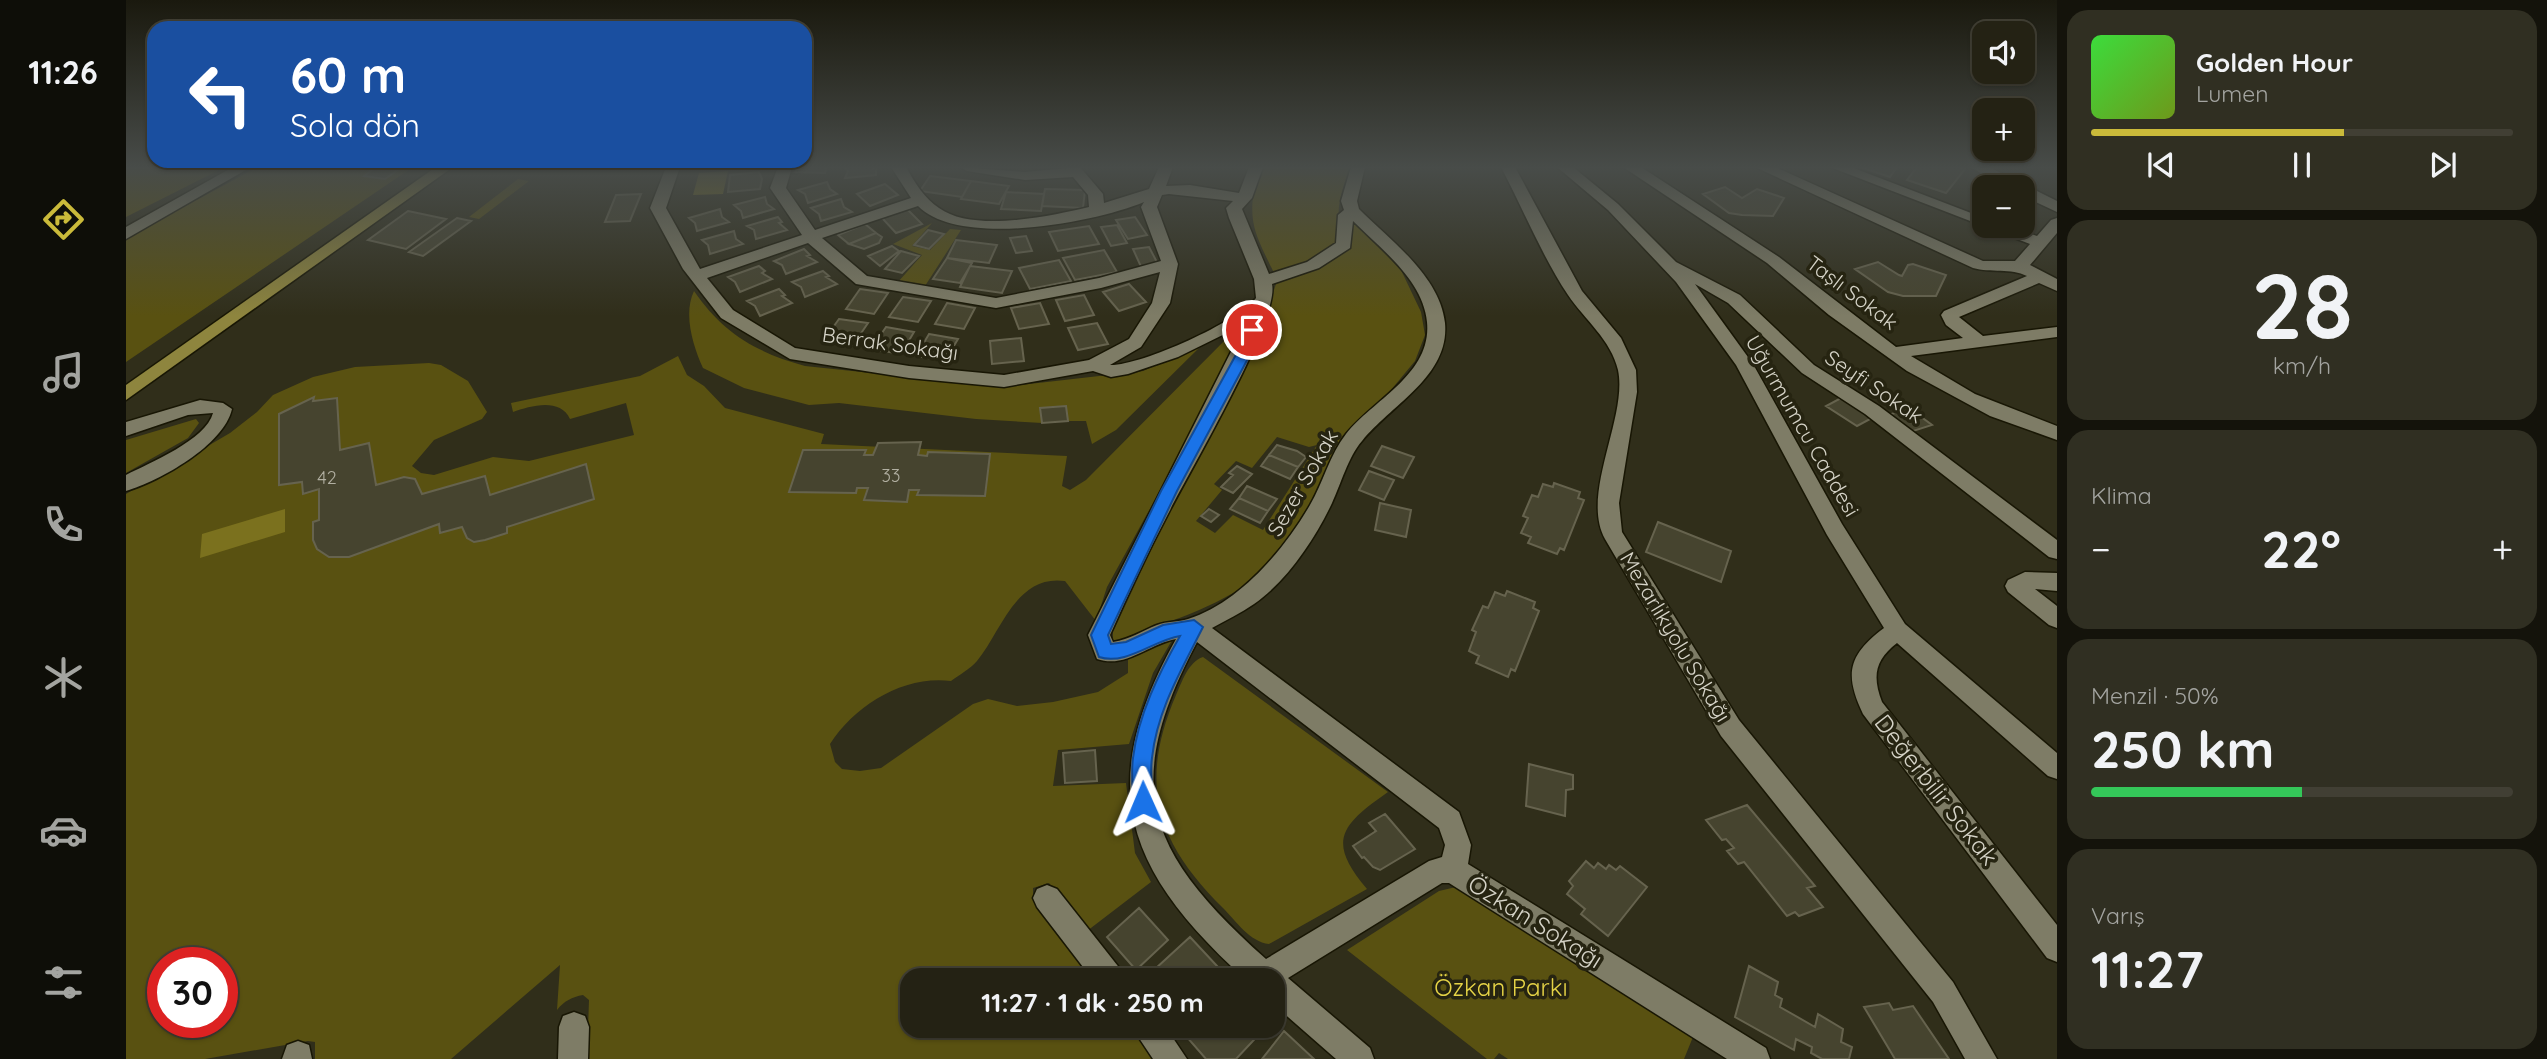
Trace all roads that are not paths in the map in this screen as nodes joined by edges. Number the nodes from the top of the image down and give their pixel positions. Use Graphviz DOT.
graph roads {
  1 [pos="156,216"];
  2 [pos="359,216"];
  3 [pos="376,216"];
  4 [pos="663,216"];
  5 [pos="797,216"];
  6 [pos="873,216"];
  7 [pos="946,216"];
  8 [pos="1059,216"];
  9 [pos="1152,216"];
  10 [pos="1235,216"];
  11 [pos="1346,216"];
  12 [pos="1358,216"];
  13 [pos="1534,216"];
  14 [pos="1622,216"];
  15 [pos="1706,216"];
  16 [pos="1871,216"];
  17 [pos="2057,223"];
  18 [pos="126,233"];
  19 [pos="812,238"];
  20 [pos="2028,238"];
  21 [pos="2040,242"];
  22 [pos="1667,262"];
  23 [pos="1170,264"];
  24 [pos="2020,266"];
  25 [pos="698,275"];
  26 [pos="2038,277"];
  27 [pos="1263,281"];
  28 [pos="2057,286"];
  29 [pos="1260,309"];
  30 [pos="2057,332"];
  31 [pos="1979,342"];
  32 [pos="1894,353"];
  33 [pos="1094,365"];
  34 [pos="126,379"];
  35 [pos="126,394"];
  36 [pos="126,429"];
  37 [pos="2057,433"];
  38 [pos="126,484"];
  39 [pos="2057,551"];
  40 [pos="2057,582"];
  41 [pos="2057,619"];
  42 [pos="1194,627"];
  43 [pos="1897,630"];
  44 [pos="2057,768"];
  45 [pos="1453,870"];
  46 [pos="1047,898"];
  47 [pos="2057,947"];
  48 [pos="1102,968"];
  49 [pos="1256,968"];
  50 [pos="1285,969"];
  51 [pos="1285,995"];
  52 [pos="574,1027"];
  53 [pos="1155,1038"];
  54 [pos="573,1059"];
  55 [pos="1172,1059"];
  56 [pos="1359,1059"];
  57 [pos="1755,1059"];
  58 [pos="1982,1059"];
  1 -- 18 [label="street"];
  2 -- 34 [label="main road"];
  3 -- 35 [label="main road"];
  4 -- 25 [label="street, Berrak Sokağı"];
  5 -- 19 [label="street"];
  6 -- 19 [label="street"];
  7 -- 8 [label="street"];
  9 -- 23 [label="street"];
  10 -- 27 [label="street"];
  11 -- 27 [label="street"];
  12 -- 42 [label="street, Sezer Sokak"];
  13 -- 58 [label="street, Mezarlıkyolu Sokağı"];
  14 -- 22 [label="street, Uğurmumcu Caddesi"];
  15 -- 32 [label="street, Taşlı Sokak"];
  16 -- 24 [label="street"];
  17 -- 21 [label="street"];
  19 -- 23 [label="street"];
  19 -- 25 [label="street"];
  20 -- 21 [label="street"];
  21 -- 24 [label="street"];
  22 -- 39 [label="street, Seyfi Sokak"];
  22 -- 43 [label="street, Uğurmumcu Caddesi"];
  23 -- 33 [label="street, Berrak Sokağı"];
  24 -- 26 [label="street"];
  25 -- 33 [label="street, Berrak Sokağı"];
  26 -- 28 [label="street"];
  26 -- 31 [label="street"];
  27 -- 29 [label="street"];
  29 -- 33 [label="street"];
  29 -- 42 [label="street"];
  30 -- 31 [label="street"];
  31 -- 32 [label="street"];
  32 -- 37 [label="street, Taşlı Sokak"];
  36 -- 38 [label="street"];
  40 -- 41 [label="street"];
  42 -- 45 [label="street, Özkan Sokağı"];
  42 -- 49 [label="street"];
  43 -- 44 [label="street, Uğurmumcu Caddesi"];
  43 -- 47 [label="street, Değerbilir Sokak"];
  45 -- 50 [label="street"];
  45 -- 57 [label="street, Özkan Sokağı"];
  46 -- 48 [label="street"];
  51 -- 56 [label="street"];
  52 -- 54 [label="street"];
  53 -- 55 [label="street"];
}
